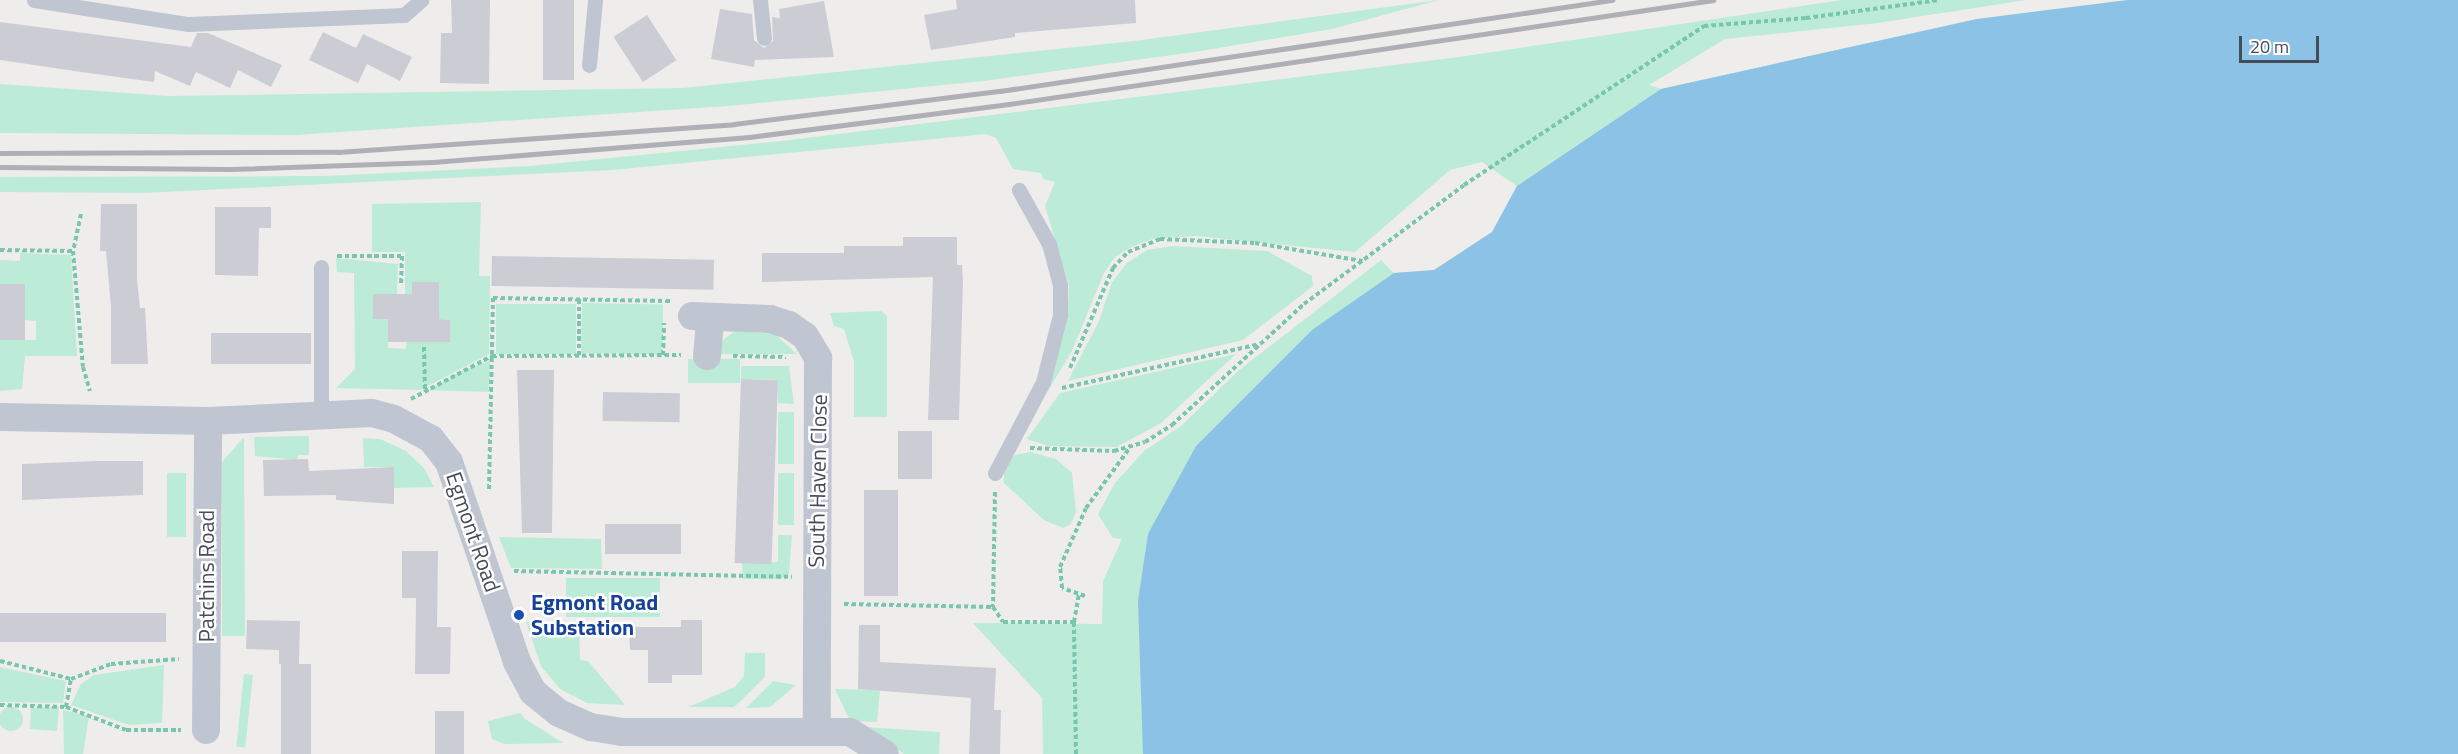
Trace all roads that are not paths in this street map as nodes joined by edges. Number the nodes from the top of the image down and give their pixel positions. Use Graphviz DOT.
graph roads {
  1 [pos="34,0"];
  2 [pos="421,0"];
  3 [pos="595,0"];
  4 [pos="760,0"];
  5 [pos="764,38"];
  6 [pos="589,65"];
  7 [pos="1019,190"];
  8 [pos="321,267"];
  9 [pos="707,356"];
  10 [pos="321,415"];
  11 [pos="0,417"];
  12 [pos="208,421"];
  13 [pos="994,473"];
  14 [pos="817,729"];
  15 [pos="206,730"];
  16 [pos="647,743"];
  17 [pos="885,754"];
  1 -- 2 [label="lane"];
  3 -- 6 [label="lane"];
  4 -- 5 [label="lane"];
  7 -- 13 [label="lane"];
  8 -- 10 [label="lane"];
  9 -- 14 [label="street, South Haven Close"];
  10 -- 12 [label="street, Egmont Road"];
  10 -- 16 [label="street, Egmont Road"];
  11 -- 12 [label="street, Egmont Road"];
  12 -- 15 [label="street, Patchins Road"];
  14 -- 16 [label="street, Egmont Road"];
  14 -- 17 [label="street, Egmont Road"];
}
